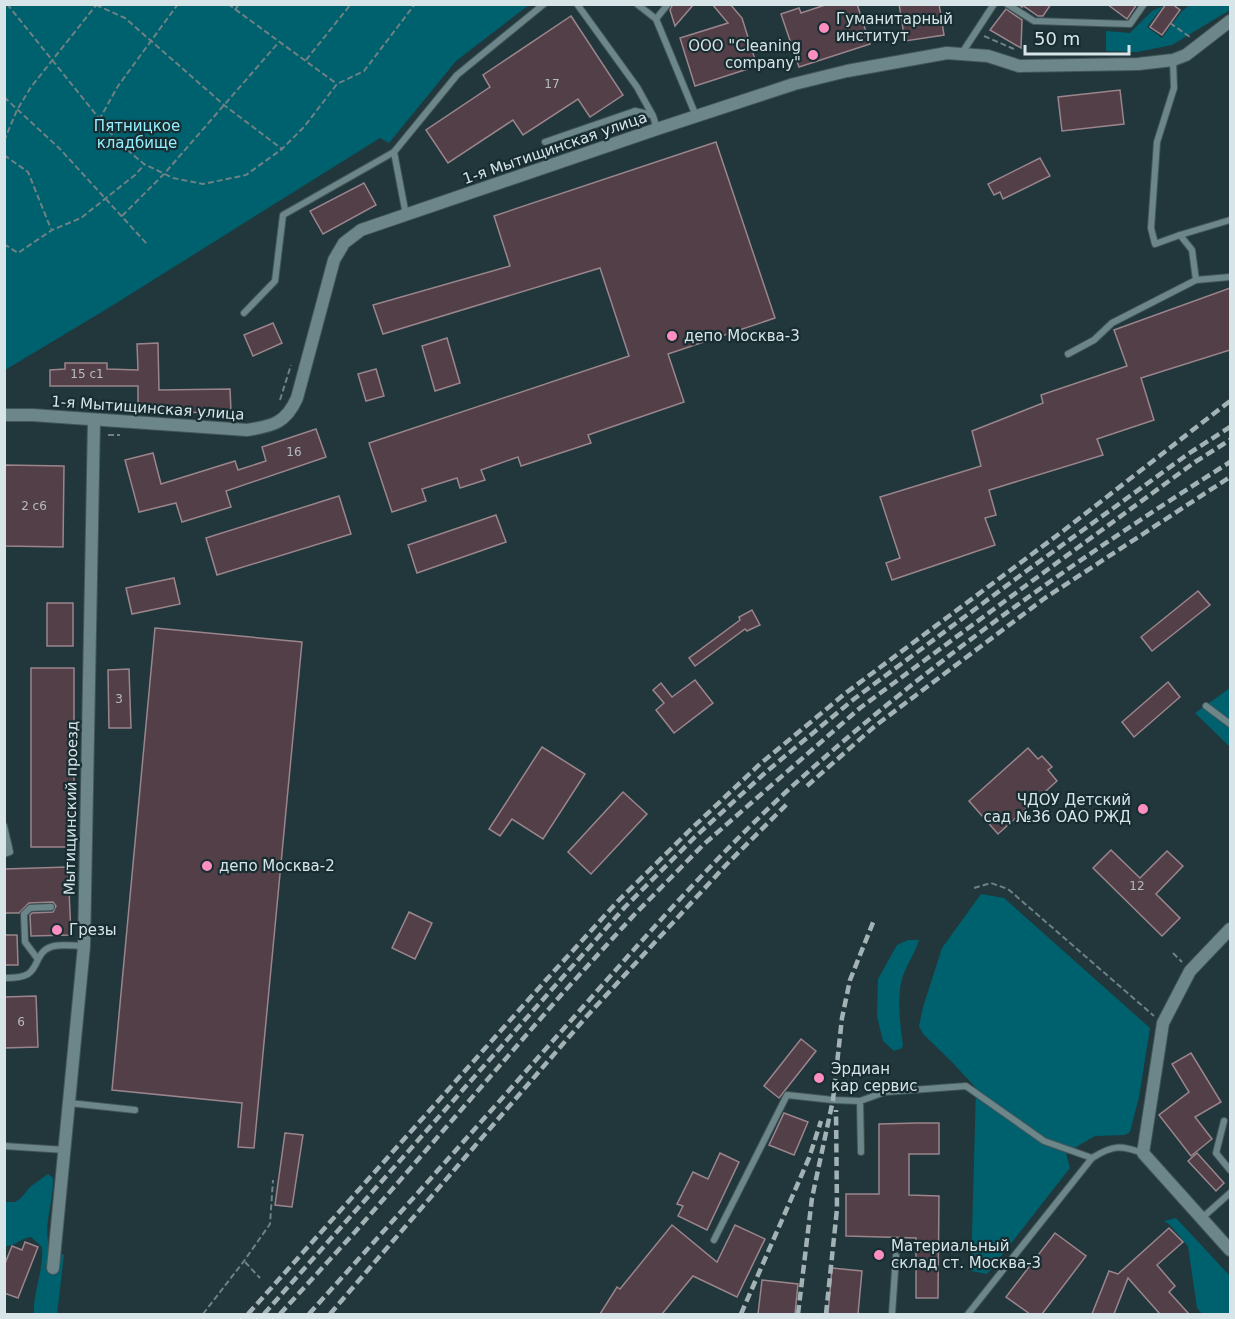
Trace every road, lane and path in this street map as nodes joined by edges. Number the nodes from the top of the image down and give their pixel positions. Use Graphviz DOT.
graph roads {
  1 [pos="7,4"];
  2 [pos="178,4"];
  3 [pos="228,4"];
  4 [pos="239,4"];
  5 [pos="351,4"];
  6 [pos="415,4"];
  7 [pos="544,4"];
  8 [pos="577,4"];
  9 [pos="637,4"];
  10 [pos="668,4"];
  11 [pos="994,4"];
  12 [pos="1007,4"];
  13 [pos="1144,4"];
  14 [pos="97,5"];
  15 [pos="235,10"];
  16 [pos="656,19"];
  17 [pos="1230,21"];
  18 [pos="1170,23"];
  19 [pos="1193,39"];
  20 [pos="150,41"];
  21 [pos="279,42"];
  22 [pos="962,54"];
  23 [pos="52,60"];
  24 [pos="1173,60"];
  25 [pos="305,61"];
  26 [pos="337,84"];
  27 [pos="4,97"];
  28 [pos="224,105"];
  29 [pos="17,110"];
  30 [pos="653,116"];
  31 [pos="696,117"];
  32 [pos="99,120"];
  33 [pos="657,129"];
  34 [pos="4,141"];
  35 [pos="545,142"];
  36 [pos="282,149"];
  37 [pos="394,152"];
  38 [pos="4,155"];
  39 [pos="144,164"];
  40 [pos="164,174"];
  41 [pos="105,198"];
  42 [pos="406,215"];
  43 [pos="122,216"];
  44 [pos="1230,220"];
  45 [pos="52,230"];
  46 [pos="1180,235"];
  47 [pos="4,244"];
  48 [pos="147,244"];
  49 [pos="1230,278"];
  50 [pos="1196,280"];
  51 [pos="244,313"];
  52 [pos="1068,354"];
  53 [pos="291,365"];
  54 [pos="280,399"];
  55 [pos="4,415"];
  56 [pos="94,420"];
  57 [pos="1206,706"];
  58 [pos="1230,724"];
  59 [pos="4,826"];
  60 [pos="4,854"];
  61 [pos="974,888"];
  62 [pos="51,907"];
  63 [pos="1230,929"];
  64 [pos="84,946"];
  65 [pos="37,958"];
  66 [pos="4,978"];
  67 [pos="1163,1023"];
  68 [pos="860,1101"];
  69 [pos="69,1103"];
  70 [pos="135,1110"];
  71 [pos="1224,1121"];
  72 [pos="4,1146"];
  73 [pos="65,1150"];
  74 [pos="861,1152"];
  75 [pos="1143,1153"];
  76 [pos="1092,1158"];
  77 [pos="1230,1170"];
  78 [pos="273,1180"];
  79 [pos="1230,1193"];
  80 [pos="1202,1218"];
  81 [pos="714,1240"];
  82 [pos="1230,1250"];
  83 [pos="896,1256"];
  84 [pos="244,1261"];
  85 [pos="53,1268"];
  86 [pos="260,1278"];
  87 [pos="203,1314"];
  88 [pos="892,1314"];
  89 [pos="968,1314"];
  1 -- 23 [label="path"];
  2 -- 20 [label="path"];
  3 -- 15 [label="path"];
  4 -- 15 [label="path"];
  5 -- 25 [label="path"];
  6 -- 26 [label="path"];
  7 -- 37 [label="lane"];
  8 -- 30 [label="lane"];
  9 -- 16 [label="lane"];
  10 -- 16 [label="lane"];
  11 -- 22 [label="lane"];
  12 -- 13 [label="lane"];
  14 -- 20 [label="path"];
  14 -- 23 [label="path"];
  15 -- 21 [label="path"];
  16 -- 31 [label="lane"];
  17 -- 24 [label="street, 1-я Мытищинская улица"];
  18 -- 19 [label="path"];
  20 -- 28 [label="path"];
  20 -- 32 [label="path"];
  21 -- 25 [label="path"];
  21 -- 28 [label="path"];
  22 -- 24 [label="street, 1-я Мытищинская улица"];
  22 -- 31 [label="street, 1-я Мытищинская улица"];
  23 -- 29 [label="path"];
  23 -- 32 [label="path"];
  24 -- 46 [label="lane"];
  25 -- 26 [label="path"];
  26 -- 36 [label="path"];
  27 -- 29 [label="path"];
  28 -- 36 [label="path"];
  28 -- 40 [label="path"];
  29 -- 34 [label="path"];
  29 -- 41 [label="path"];
  30 -- 33 [label="lane"];
  30 -- 35 [label="lane"];
  31 -- 33 [label="street, 1-я Мытищинская улица"];
  32 -- 39 [label="path"];
  33 -- 42 [label="street, 1-я Мытищинская улица"];
  36 -- 40 [label="path"];
  37 -- 42 [label="lane"];
  37 -- 51 [label="lane"];
  38 -- 45 [label="path"];
  39 -- 40 [label="path"];
  39 -- 41 [label="path"];
  40 -- 43 [label="path"];
  41 -- 43 [label="path"];
  41 -- 45 [label="path"];
  42 -- 56 [label="street, 1-я Мытищинская улица"];
  43 -- 48 [label="path"];
  44 -- 46 [label="lane"];
  45 -- 47 [label="path"];
  46 -- 50 [label="lane"];
  49 -- 50 [label="lane"];
  50 -- 52 [label="lane"];
  53 -- 54 [label="path"];
  55 -- 56 [label="street, 1-я Мытищинская улица"];
  56 -- 64 [label="street, Мытищинский проезд"];
  57 -- 58 [label="lane"];
  59 -- 60 [label="lane"];
  61 -- 67 [label="path"];
  62 -- 65 [label="lane"];
  63 -- 67 [label="street"];
  64 -- 65 [label="lane"];
  64 -- 69 [label="street, Мытищинский проезд"];
  65 -- 66 [label="lane"];
  67 -- 75 [label="street"];
  68 -- 74 [label="lane"];
  68 -- 76 [label="lane"];
  68 -- 81 [label="lane"];
  69 -- 70 [label="lane"];
  69 -- 73 [label="street, Мытищинский проезд"];
  71 -- 77 [label="lane"];
  72 -- 73 [label="lane"];
  73 -- 85 [label="street, Мытищинский проезд"];
  75 -- 76 [label="lane"];
  75 -- 80 [label="street"];
  76 -- 89 [label="lane"];
  78 -- 84 [label="path"];
  79 -- 80 [label="lane"];
  80 -- 82 [label="street"];
  83 -- 88 [label="lane"];
  84 -- 86 [label="path"];
  84 -- 87 [label="path"];
}
